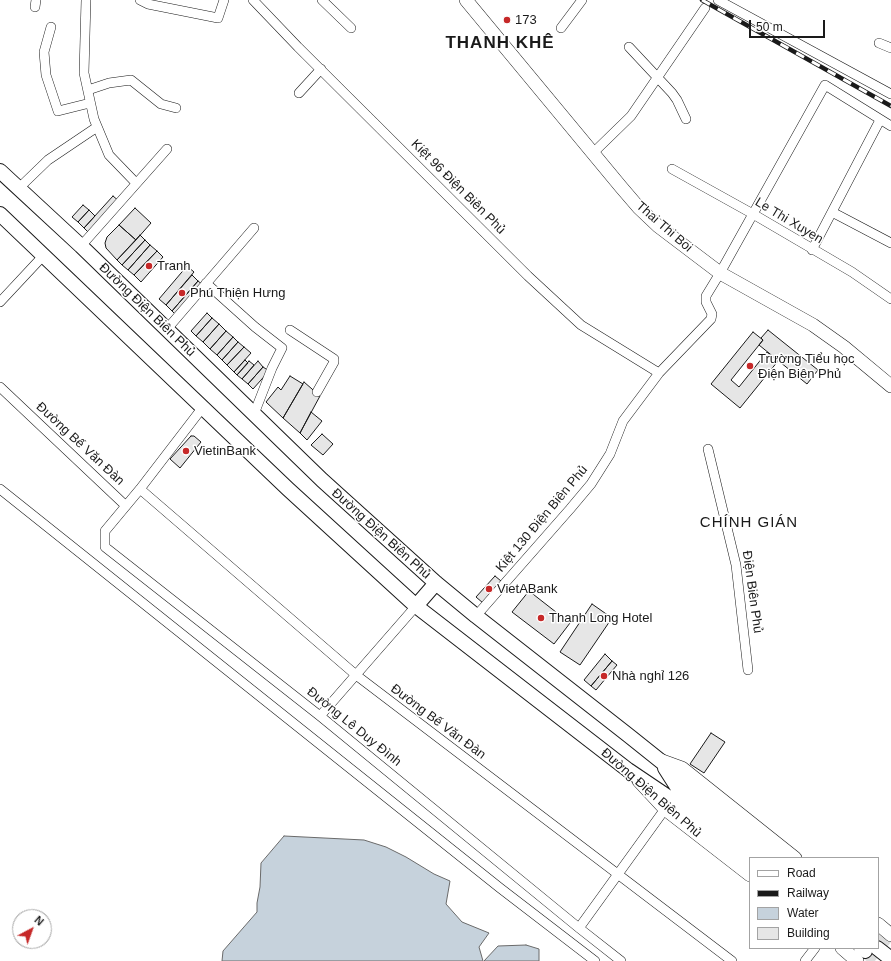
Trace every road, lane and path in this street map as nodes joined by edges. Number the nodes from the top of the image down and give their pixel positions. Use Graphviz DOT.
graph roads {
  1 [pos="86,0"];
  2 [pos="140,0"];
  3 [pos="224,0"];
  4 [pos="253,0"];
  5 [pos="322,0"];
  6 [pos="466,0"];
  7 [pos="582,0"];
  8 [pos="718,0"];
  9 [pos="706,8"];
  10 [pos="51,27"];
  11 [pos="351,28"];
  12 [pos="561,28"];
  13 [pos="879,43"];
  14 [pos="629,47"];
  15 [pos="891,48"];
  16 [pos="321,69"];
  17 [pos="657,76"];
  18 [pos="88,90"];
  19 [pos="890,92"];
  20 [pos="299,93"];
  21 [pos="90,103"];
  22 [pos="176,108"];
  23 [pos="686,119"];
  24 [pos="880,120"];
  25 [pos="891,126"];
  26 [pos="97,127"];
  27 [pos="167,149"];
  28 [pos="593,153"];
  29 [pos="672,169"];
  30 [pos="2,177"];
  31 [pos="136,183"];
  32 [pos="19,188"];
  33 [pos="832,212"];
  34 [pos="0,214"];
  35 [pos="753,214"];
  36 [pos="254,228"];
  37 [pos="891,243"];
  38 [pos="81,246"];
  39 [pos="812,250"];
  40 [pos="43,256"];
  41 [pos="720,273"];
  42 [pos="206,283"];
  43 [pos="891,299"];
  44 [pos="0,302"];
  45 [pos="166,329"];
  46 [pos="290,330"];
  47 [pos="659,373"];
  48 [pos="891,386"];
  49 [pos="0,387"];
  50 [pos="317,392"];
  51 [pos="203,407"];
  52 [pos="254,414"];
  53 [pos="708,449"];
  54 [pos="0,489"];
  55 [pos="140,489"];
  56 [pos="126,506"];
  57 [pos="436,583"];
  58 [pos="416,606"];
  59 [pos="476,616"];
  60 [pos="748,670"];
  61 [pos="356,675"];
  62 [pos="320,716"];
  63 [pos="660,760"];
  64 [pos="628,770"];
  65 [pos="665,809"];
  66 [pos="763,857"];
  67 [pos="781,857"];
  68 [pos="794,857"];
  69 [pos="749,860"];
  70 [pos="749,874"];
  71 [pos="618,875"];
  72 [pos="879,919"];
  73 [pos="891,921"];
  74 [pos="879,925"];
  75 [pos="578,928"];
  76 [pos="891,935"];
  77 [pos="814,949"];
  78 [pos="848,949"];
  79 [pos="865,952"];
  80 [pos="891,959"];
  81 [pos="595,961"];
  82 [pos="621,961"];
  83 [pos="732,961"];
  84 [pos="805,961"];
  1 -- 18 [label="street"];
  2 -- 3 [label="street"];
  4 -- 16 [label="street, Kiệt 96 Điện Biên Phủ"];
  5 -- 11 [label="street"];
  6 -- 28 [label="street, Thai Thi Boi"];
  7 -- 12 [label="street"];
  8 -- 19 [label="street"];
  9 -- 17 [label="street"];
  10 -- 21 [label="street"];
  13 -- 15 [label="street"];
  14 -- 17 [label="street"];
  16 -- 20 [label="street"];
  16 -- 47 [label="street, Kiệt 96 Điện Biên Phủ"];
  17 -- 23 [label="street"];
  17 -- 28 [label="street"];
  18 -- 21 [label="street"];
  18 -- 22 [label="street"];
  21 -- 26 [label="street"];
  24 -- 25 [label="street"];
  24 -- 33 [label="street"];
  24 -- 35 [label="street"];
  26 -- 31 [label="street"];
  26 -- 32 [label="street"];
  27 -- 31 [label="street"];
  28 -- 41 [label="street, Thai Thi Boi"];
  29 -- 35 [label="street, Le Thi Xuyen"];
  30 -- 32 [label="main road, Đường Điện Biên Phủ"];
  31 -- 38 [label="street"];
  32 -- 38 [label="main road, Đường Điện Biên Phủ"];
  33 -- 37 [label="street"];
  33 -- 39 [label="street"];
  34 -- 40 [label="main road, Đường Điện Biên Phủ"];
  35 -- 39 [label="street, Le Thi Xuyen"];
  35 -- 41 [label="street"];
  36 -- 42 [label="street"];
  38 -- 45 [label="main road, Đường Điện Biên Phủ"];
  39 -- 43 [label="street, Le Thi Xuyen"];
  40 -- 44 [label="street"];
  40 -- 51 [label="main road, Đường Điện Biên Phủ"];
  41 -- 47 [label="street, Kiệt 130 Điện Biên Phủ"];
  41 -- 48 [label="street, Thai Thi Boi"];
  42 -- 45 [label="street"];
  42 -- 52 [label="street"];
  45 -- 52 [label="main road, Đường Điện Biên Phủ"];
  46 -- 50 [label="street"];
  47 -- 59 [label="street, Kiệt 130 Điện Biên Phủ"];
  49 -- 56 [label="street, Đường Bế Văn Đàn"];
  51 -- 55 [label="street, Đường Bế Văn Đàn"];
  51 -- 58 [label="main road, Đường Điện Biên Phủ"];
  52 -- 57 [label="main road, Đường Điện Biên Phủ"];
  53 -- 60 [label="street, Điện Biên Phủ"];
  54 -- 81 [label="street"];
  55 -- 56 [label="street, Đường Bế Văn Đàn"];
  55 -- 61 [label="street, Đường Bế Văn Đàn"];
  56 -- 62 [label="street, Đường Lê Duy Đình"];
  57 -- 58 [label="main road"];
  57 -- 59 [label="main road, Đường Điện Biên Phủ"];
  58 -- 61 [label="street"];
  58 -- 64 [label="main road, Đường Điện Biên Phủ"];
  59 -- 63 [label="main road, Đường Điện Biên Phủ"];
  61 -- 62 [label="street"];
  61 -- 71 [label="street, Đường Bế Văn Đàn"];
  62 -- 75 [label="street, Đường Lê Duy Đình"];
  63 -- 66 [label="main road"];
  63 -- 67 [label="main road"];
  63 -- 68 [label="street, Đường Điện Biên Phủ"];
  64 -- 65 [label="street, Đường Điện Biên Phủ"];
  64 -- 69 [label="main road"];
  65 -- 70 [label="street, Đường Điện Biên Phủ"];
  65 -- 71 [label="street"];
  71 -- 75 [label="street"];
  71 -- 83 [label="street, Đường Bế Văn Đàn"];
  72 -- 73 [label="street"];
  74 -- 76 [label="street"];
  75 -- 82 [label="street, Đường Lê Duy Đình"];
  77 -- 84 [label="street"];
  78 -- 79 [label="street"];
  79 -- 80 [label="main road"];
}
